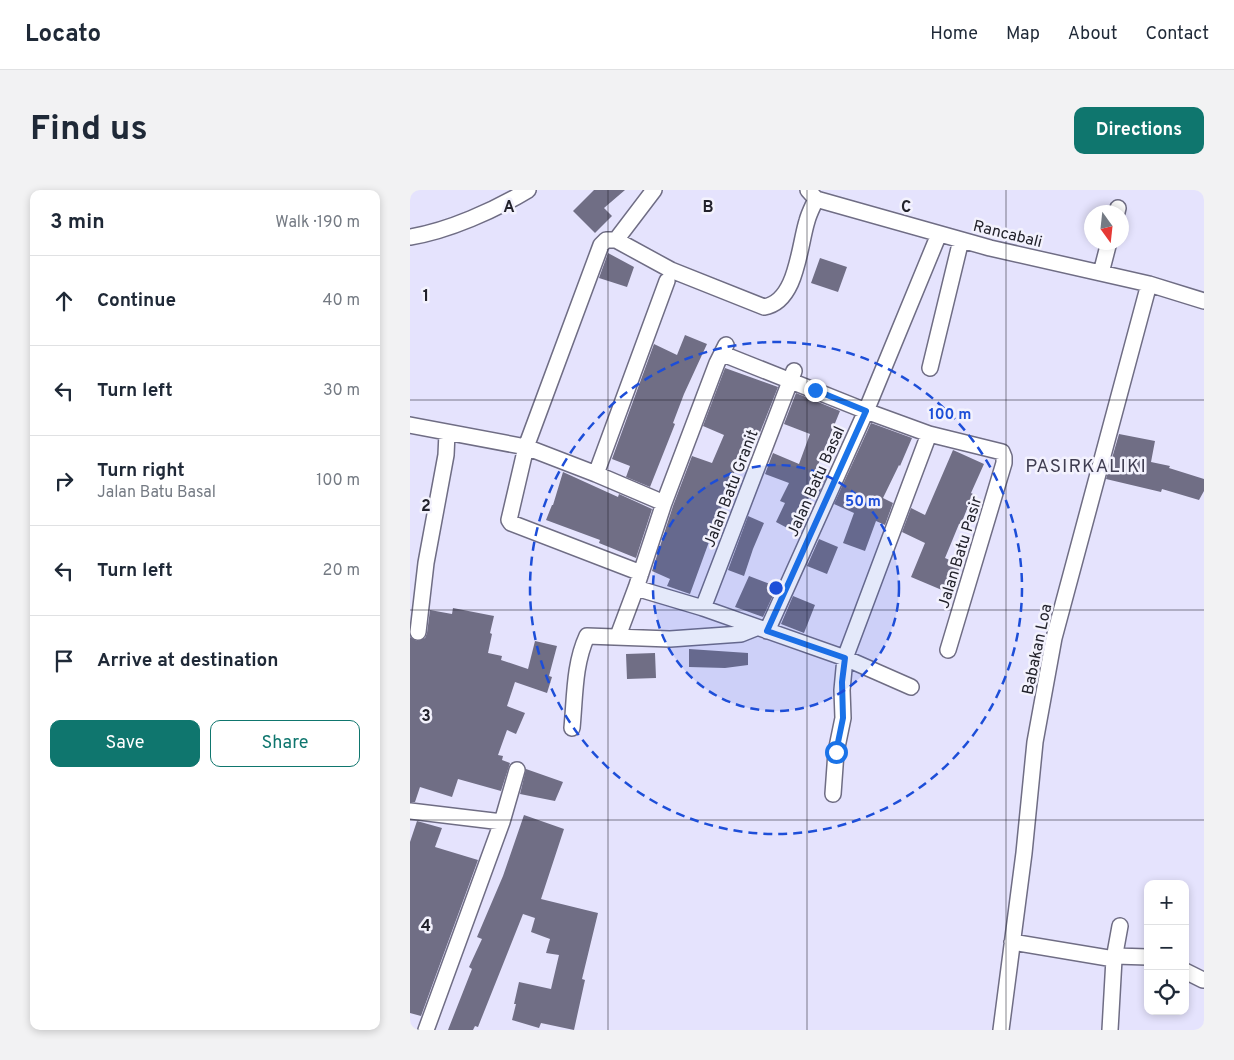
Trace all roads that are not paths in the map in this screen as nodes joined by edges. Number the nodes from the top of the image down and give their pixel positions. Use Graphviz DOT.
graph roads {
  1 [pos="528,190"];
  2 [pos="654,190"];
  3 [pos="812,194"];
  4 [pos="939,234"];
  5 [pos="410,237"];
  6 [pos="616,240"];
  7 [pos="961,240"];
  8 [pos="1107,250"];
  9 [pos="1101,273"];
  10 [pos="667,281"];
  11 [pos="1149,284"];
  12 [pos="1204,301"];
  13 [pos="930,368"];
  14 [pos="792,376"];
  15 [pos="868,406"];
  16 [pos="410,425"];
  17 [pos="447,433"];
  18 [pos="929,434"];
  19 [pos="526,448"];
  20 [pos="596,474"];
  21 [pos="664,503"];
  22 [pos="642,573"];
  23 [pos="636,588"];
  24 [pos="703,608"];
  25 [pos="762,629"];
  26 [pos="418,632"];
  27 [pos="618,636"];
  28 [pos="948,650"];
  29 [pos="846,656"];
  30 [pos="911,687"];
  31 [pos="572,728"];
  32 [pos="518,770"];
  33 [pos="833,794"];
  34 [pos="410,811"];
  35 [pos="502,822"];
  36 [pos="1120,926"];
  37 [pos="1012,942"];
  38 [pos="1115,957"];
  39 [pos="1144,957"];
  40 [pos="1189,973"];
  41 [pos="1203,980"];
  42 [pos="426,1030"];
  43 [pos="1001,1030"];
  44 [pos="1110,1030"];
  1 -- 5 [label="street"];
  2 -- 6 [label="street"];
  3 -- 4 [label="street, Rancabali"];
  3 -- 6 [label="street"];
  4 -- 7 [label="street, Rancabali"];
  4 -- 15 [label="street, Jalan Batu Basal"];
  6 -- 19 [label="street"];
  7 -- 9 [label="street, Rancabali"];
  7 -- 13 [label="street"];
  8 -- 9 [label="street"];
  9 -- 11 [label="street, Rancabali"];
  10 -- 20 [label="street"];
  11 -- 12 [label="street, Rancabali"];
  11 -- 37 [label="street, Babakan Loa"];
  14 -- 15 [label="street"];
  14 -- 21 [label="street"];
  14 -- 24 [label="street, Jalan Batu Granit"];
  15 -- 18 [label="street"];
  15 -- 25 [label="street, Jalan Batu Basal"];
  16 -- 17 [label="street"];
  17 -- 19 [label="street"];
  17 -- 26 [label="street"];
  18 -- 28 [label="street, Jalan Batu Pasir"];
  18 -- 29 [label="street"];
  19 -- 20 [label="street"];
  19 -- 22 [label="street"];
  20 -- 21 [label="street"];
  21 -- 22 [label="street"];
  22 -- 23 [label="street"];
  23 -- 24 [label="street"];
  23 -- 27 [label="street"];
  24 -- 25 [label="street"];
  25 -- 27 [label="street"];
  25 -- 29 [label="street"];
  27 -- 31 [label="street"];
  29 -- 30 [label="street"];
  29 -- 33 [label="street"];
  32 -- 35 [label="street"];
  34 -- 35 [label="street"];
  35 -- 42 [label="street"];
  36 -- 38 [label="street"];
  37 -- 38 [label="street"];
  37 -- 43 [label="street, Babakan Loa"];
  38 -- 39 [label="street"];
  38 -- 44 [label="street"];
  40 -- 41 [label="street"];
}
